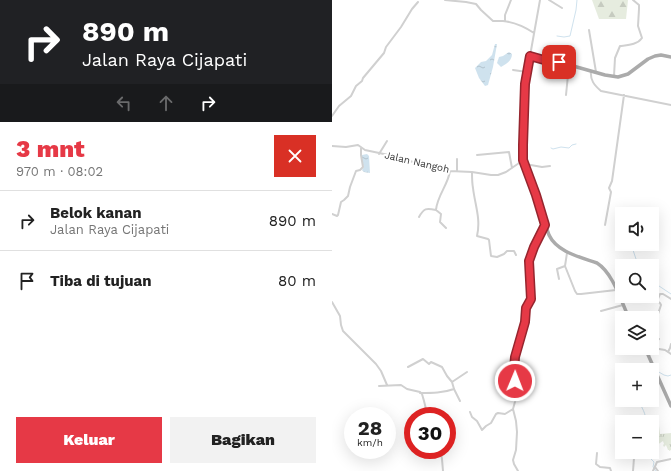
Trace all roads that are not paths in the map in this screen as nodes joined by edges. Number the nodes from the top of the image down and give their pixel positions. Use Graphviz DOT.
graph roads {
  1 [pos="445,0"];
  2 [pos="511,0"];
  3 [pos="540,0"];
  4 [pos="549,0"];
  5 [pos="633,0"];
  6 [pos="418,2"];
  7 [pos="562,8"];
  8 [pos="505,21"];
  9 [pos="589,30"];
  10 [pos="534,33"];
  11 [pos="530,56"];
  12 [pos="671,56"];
  13 [pos="569,67"];
  14 [pos="513,70"];
  15 [pos="590,71"];
  16 [pos="527,72"];
  17 [pos="596,72"];
  18 [pos="614,77"];
  19 [pos="566,95"];
  20 [pos="624,95"];
  21 [pos="671,105"];
  22 [pos="332,116"];
  23 [pos="387,141"];
  24 [pos="332,146"];
  25 [pos="361,147"];
  26 [pos="380,154"];
  27 [pos="477,155"];
  28 [pos="457,159"];
  29 [pos="524,162"];
  30 [pos="550,166"];
  31 [pos="512,168"];
  32 [pos="450,171"];
  33 [pos="457,172"];
  34 [pos="472,172"];
  35 [pos="436,210"];
  36 [pos="332,214"];
  37 [pos="419,217"];
  38 [pos="545,225"];
  39 [pos="605,225"];
  40 [pos="446,228"];
  41 [pos="568,252"];
  42 [pos="516,256"];
  43 [pos="565,266"];
  44 [pos="559,279"];
  45 [pos="615,287"];
  46 [pos="615,290"];
  47 [pos="659,296"];
  48 [pos="671,299"];
  49 [pos="332,302"];
  50 [pos="623,305"];
  51 [pos="601,310"];
  52 [pos="626,311"];
  53 [pos="671,344"];
  54 [pos="659,350"];
  55 [pos="668,352"];
  56 [pos="671,354"];
  57 [pos="648,355"];
  58 [pos="408,367"];
  59 [pos="467,372"];
  60 [pos="452,382"];
  61 [pos="387,385"];
  62 [pos="379,386"];
  63 [pos="454,389"];
  64 [pos="420,393"];
  65 [pos="460,401"];
  66 [pos="671,406"];
  67 [pos="426,407"];
  68 [pos="513,409"];
  69 [pos="470,412"];
  70 [pos="597,453"];
  71 [pos="442,459"];
  72 [pos="634,459"];
  73 [pos="671,459"];
  74 [pos="654,469"];
  75 [pos="443,471"];
  76 [pos="518,471"];
  77 [pos="611,471"];
  78 [pos="633,471"];
  79 [pos="658,471"];
  1 -- 8 [label="street"];
  2 -- 8 [label="street"];
  3 -- 10 [label="street"];
  4 -- 7 [label="street"];
  5 -- 18 [label="street"];
  6 -- 22 [label="street"];
  8 -- 10 [label="street"];
  9 -- 17 [label="street"];
  10 -- 11 [label="street"];
  11 -- 13 [label="main road"];
  11 -- 16 [label="main road"];
  12 -- 18 [label="main road"];
  13 -- 15 [label="main road"];
  13 -- 19 [label="street"];
  14 -- 16 [label="street"];
  15 -- 17 [label="main road"];
  15 -- 20 [label="street"];
  16 -- 29 [label="main road"];
  17 -- 18 [label="main road"];
  20 -- 21 [label="street"];
  20 -- 39 [label="street"];
  23 -- 26 [label="street"];
  24 -- 25 [label="street, Jalan Nangoh"];
  25 -- 26 [label="street, Jalan Nangoh"];
  25 -- 36 [label="street"];
  26 -- 32 [label="street, Jalan Nangoh"];
  27 -- 31 [label="street"];
  28 -- 33 [label="street"];
  29 -- 30 [label="street"];
  29 -- 31 [label="street, Jalan Nangoh"];
  29 -- 38 [label="main road"];
  31 -- 34 [label="street, Jalan Nangoh"];
  32 -- 33 [label="street, Jalan Nangoh"];
  32 -- 35 [label="street"];
  33 -- 34 [label="street, Jalan Nangoh"];
  34 -- 42 [label="street"];
  35 -- 37 [label="street"];
  35 -- 40 [label="street"];
  38 -- 41 [label="main road"];
  38 -- 68 [label="street"];
  41 -- 43 [label="street"];
  41 -- 45 [label="main road"];
  43 -- 44 [label="street"];
  43 -- 46 [label="street"];
  47 -- 48 [label="street"];
  49 -- 61 [label="street"];
  50 -- 51 [label="street"];
  50 -- 52 [label="main road"];
  53 -- 55 [label="street"];
  54 -- 55 [label="street"];
  55 -- 56 [label="street"];
  57 -- 66 [label="main road"];
  58 -- 60 [label="street"];
  59 -- 60 [label="street"];
  60 -- 63 [label="street"];
  61 -- 62 [label="street"];
  61 -- 64 [label="street"];
  63 -- 64 [label="street"];
  63 -- 65 [label="street"];
  64 -- 67 [label="street"];
  68 -- 69 [label="street"];
  68 -- 76 [label="street"];
  70 -- 77 [label="street"];
  71 -- 75 [label="street"];
  72 -- 78 [label="street"];
  73 -- 74 [label="street"];
  74 -- 79 [label="street"];
}
